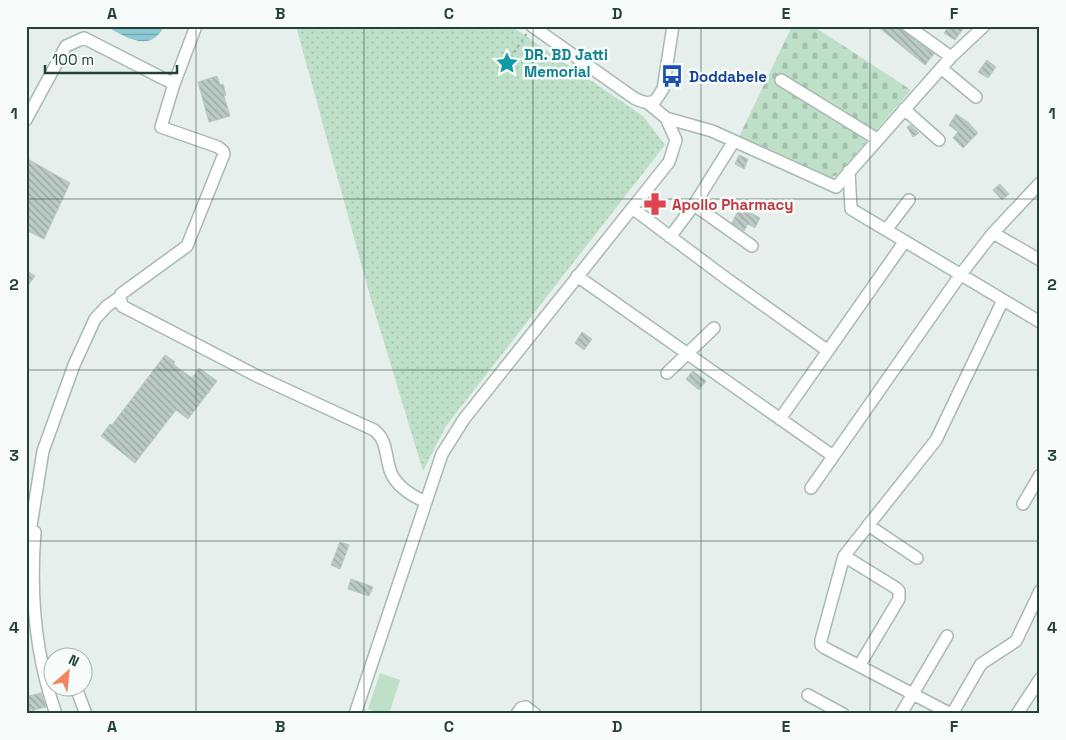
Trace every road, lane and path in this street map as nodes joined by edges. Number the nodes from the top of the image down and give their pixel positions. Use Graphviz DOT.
graph roads {
  1 [pos="196,26"];
  2 [pos="531,26"];
  3 [pos="673,26"];
  4 [pos="908,26"];
  5 [pos="983,27"];
  6 [pos="951,57"];
  7 [pos="508,63"];
  8 [pos="941,68"];
  9 [pos="781,80"];
  10 [pos="174,84"];
  11 [pos="976,97"];
  12 [pos="648,103"];
  13 [pos="904,109"];
  14 [pos="666,118"];
  15 [pos="26,120"];
  16 [pos="877,140"];
  17 [pos="939,140"];
  18 [pos="734,141"];
  19 [pos="849,171"];
  20 [pos="1040,183"];
  21 [pos="909,200"];
  22 [pos="694,205"];
  23 [pos="632,208"];
  24 [pos="886,230"];
  25 [pos="993,233"];
  26 [pos="670,237"];
  27 [pos="905,241"];
  28 [pos="752,246"];
  29 [pos="1040,260"];
  30 [pos="961,274"];
  31 [pos="577,276"];
  32 [pos="120,297"];
  33 [pos="1003,300"];
  34 [pos="1040,322"];
  35 [pos="714,328"];
  36 [pos="828,351"];
  37 [pos="687,353"];
  38 [pos="667,373"];
  39 [pos="780,419"];
  40 [pos="833,456"];
  41 [pos="1040,475"];
  42 [pos="811,488"];
  43 [pos="426,502"];
  44 [pos="1023,504"];
  45 [pos="868,525"];
  46 [pos="28,532"];
  47 [pos="844,556"];
  48 [pos="917,558"];
  49 [pos="1040,591"];
  50 [pos="947,636"];
  51 [pos="859,666"];
  52 [pos="1040,679"];
  53 [pos="912,694"];
  54 [pos="808,695"];
  55 [pos="80,698"];
  56 [pos="56,714"];
  57 [pos="86,714"];
  58 [pos="355,714"];
  59 [pos="516,714"];
  60 [pos="535,714"];
  61 [pos="843,714"];
  62 [pos="901,714"];
  63 [pos="952,714"];
  64 [pos="1018,714"];
  1 -- 10 [label="street"];
  2 -- 7 [label="path"];
  2 -- 12 [label="street"];
  3 -- 12 [label="street"];
  4 -- 6 [label="street"];
  5 -- 6 [label="street"];
  6 -- 8 [label="street"];
  8 -- 11 [label="street"];
  8 -- 13 [label="street"];
  9 -- 16 [label="street"];
  10 -- 15 [label="street"];
  10 -- 32 [label="street"];
  12 -- 14 [label="street"];
  13 -- 16 [label="street"];
  13 -- 17 [label="street"];
  14 -- 18 [label="street"];
  14 -- 23 [label="street"];
  16 -- 19 [label="street"];
  18 -- 19 [label="street"];
  18 -- 22 [label="street"];
  19 -- 24 [label="street"];
  20 -- 25 [label="street"];
  21 -- 24 [label="street"];
  22 -- 26 [label="street"];
  22 -- 28 [label="street"];
  23 -- 26 [label="street"];
  23 -- 31 [label="street"];
  24 -- 27 [label="street"];
  25 -- 29 [label="street"];
  25 -- 30 [label="street"];
  26 -- 36 [label="street"];
  27 -- 30 [label="street"];
  27 -- 36 [label="street"];
  30 -- 33 [label="street"];
  30 -- 40 [label="street"];
  31 -- 37 [label="street"];
  31 -- 43 [label="street"];
  32 -- 43 [label="street"];
  32 -- 46 [label="street"];
  33 -- 34 [label="street"];
  33 -- 45 [label="street"];
  35 -- 37 [label="street"];
  36 -- 39 [label="street"];
  37 -- 38 [label="street"];
  37 -- 39 [label="street"];
  39 -- 40 [label="street"];
  40 -- 42 [label="street"];
  41 -- 44 [label="street"];
  43 -- 58 [label="street"];
  45 -- 47 [label="street"];
  45 -- 48 [label="street"];
  46 -- 56 [label="street"];
  47 -- 51 [label="street"];
  47 -- 51 [label="street"];
  49 -- 63 [label="street"];
  50 -- 53 [label="street"];
  51 -- 53 [label="street"];
  52 -- 64 [label="street"];
  53 -- 62 [label="street"];
  53 -- 63 [label="street"];
  54 -- 61 [label="street"];
  55 -- 57 [label="street"];
  59 -- 60 [label="street"];
}
